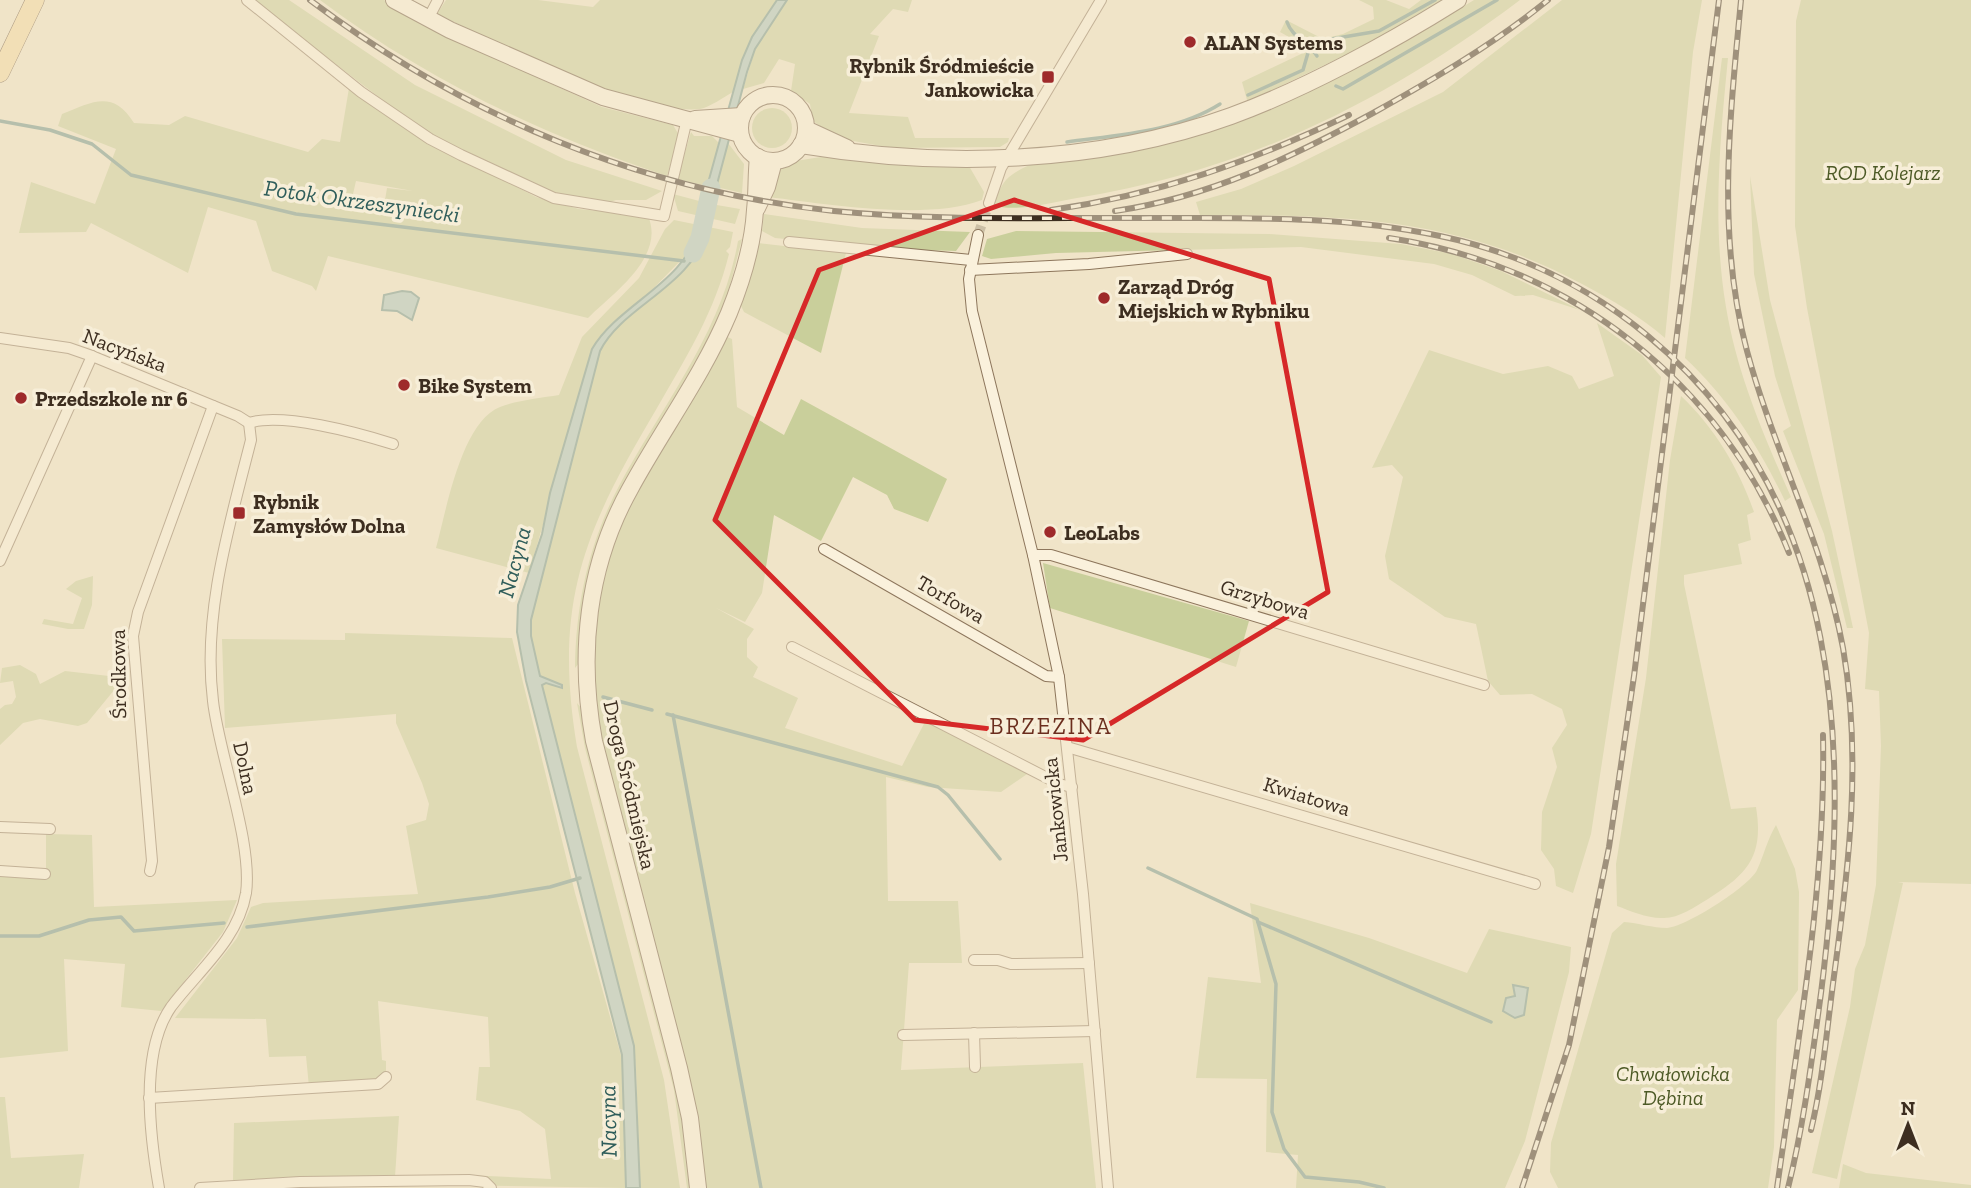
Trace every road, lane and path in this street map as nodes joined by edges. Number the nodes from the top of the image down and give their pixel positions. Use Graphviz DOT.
graph roads {
  1 [pos="35,0"];
  2 [pos="247,0"];
  3 [pos="394,0"];
  4 [pos="438,0"];
  5 [pos="1101,0"];
  6 [pos="1458,0"];
  7 [pos="428,19"];
  8 [pos="0,73"];
  9 [pos="742,116"];
  10 [pos="690,120"];
  11 [pos="710,121"];
  12 [pos="740,134"];
  13 [pos="803,137"];
  14 [pos="1009,156"];
  15 [pos="766,159"];
  16 [pos="989,203"];
  17 [pos="978,235"];
  18 [pos="789,242"];
  19 [pos="1187,254"];
  20 [pos="970,265"];
  21 [pos="0,338"];
  22 [pos="92,356"];
  23 [pos="213,406"];
  24 [pos="249,423"];
  25 [pos="393,444"];
  26 [pos="824,549"];
  27 [pos="1033,555"];
  28 [pos="0,561"];
  29 [pos="792,647"];
  30 [pos="1059,677"];
  31 [pos="1484,685"];
  32 [pos="1067,747"];
  33 [pos="1072,787"];
  34 [pos="0,827"];
  35 [pos="50,829"];
  36 [pos="0,871"];
  37 [pos="150,871"];
  38 [pos="45,874"];
  39 [pos="1535,884"];
  40 [pos="974,960"];
  41 [pos="1089,963"];
  42 [pos="1095,1031"];
  43 [pos="974,1033"];
  44 [pos="903,1035"];
  45 [pos="975,1067"];
  46 [pos="386,1077"];
  47 [pos="149,1098"];
  48 [pos="159,1188"];
  49 [pos="200,1188"];
  50 [pos="491,1188"];
  51 [pos="698,1188"];
  52 [pos="1108,1188"];
  1 -- 8 [label="main road"];
  2 -- 10 [label="street"];
  3 -- 7 [label="main road"];
  4 -- 7 [label="street"];
  5 -- 14 [label="street"];
  6 -- 14 [label="main road"];
  7 -- 10 [label="main road"];
  9 -- 11 [label="main road"];
  9 -- 12 [label="main road"];
  9 -- 13 [label="main road"];
  10 -- 11 [label="main road"];
  11 -- 12 [label="main road"];
  12 -- 15 [label="main road"];
  13 -- 14 [label="main road"];
  13 -- 15 [label="main road"];
  14 -- 16 [label="street"];
  15 -- 51 [label="main road, Droga Śródmiejska"];
  17 -- 20 [label="street, Jankowicka"];
  18 -- 20 [label="street"];
  19 -- 20 [label="street"];
  20 -- 27 [label="street, Jankowicka"];
  21 -- 22 [label="street, Nacyńska"];
  22 -- 23 [label="street, Nacyńska"];
  22 -- 28 [label="street"];
  23 -- 24 [label="street, Nacyńska"];
  23 -- 37 [label="street, Środkowa"];
  24 -- 25 [label="street, Nacyńska"];
  24 -- 47 [label="street, Dolna"];
  26 -- 30 [label="street, Torfowa"];
  27 -- 30 [label="street, Jankowicka"];
  27 -- 31 [label="street, Grzybowa"];
  29 -- 33 [label="street"];
  30 -- 32 [label="street, Jankowicka"];
  32 -- 33 [label="street, Jankowicka"];
  32 -- 39 [label="street, Kwiatowa"];
  33 -- 41 [label="street, Jankowicka"];
  34 -- 35 [label="street"];
  36 -- 38 [label="street"];
  40 -- 41 [label="street"];
  41 -- 42 [label="street, Jankowicka"];
  42 -- 43 [label="street"];
  42 -- 52 [label="street, Jankowicka"];
  43 -- 44 [label="street"];
  43 -- 45 [label="street"];
  46 -- 47 [label="street"];
  47 -- 48 [label="street, Dolna"];
  49 -- 50 [label="street"];
}
